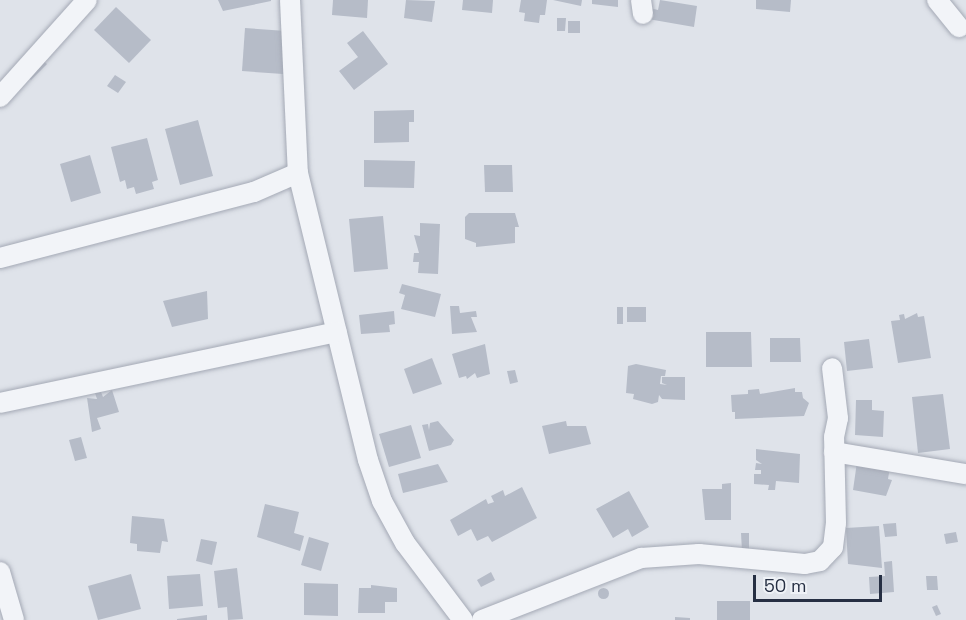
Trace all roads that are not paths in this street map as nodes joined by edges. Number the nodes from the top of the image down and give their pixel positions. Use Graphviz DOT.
graph roads {
  1 [pos="87,0"];
  2 [pos="290,0"];
  3 [pos="937,0"];
  4 [pos="959,27"];
  5 [pos="0,97"];
  6 [pos="298,173"];
  7 [pos="0,258"];
  8 [pos="337,332"];
  9 [pos="832,368"];
  10 [pos="0,403"];
  11 [pos="834,452"];
  12 [pos="966,474"];
  13 [pos="0,572"];
  14 [pos="14,620"];
  15 [pos="463,620"];
  16 [pos="482,620"];
  1 -- 5 [label="street"];
  2 -- 6 [label="street"];
  3 -- 4 [label="street"];
  6 -- 7 [label="street"];
  6 -- 8 [label="street"];
  8 -- 10 [label="street"];
  8 -- 15 [label="street"];
  9 -- 11 [label="street"];
  11 -- 12 [label="street"];
  11 -- 16 [label="street"];
  13 -- 14 [label="street"];
}
